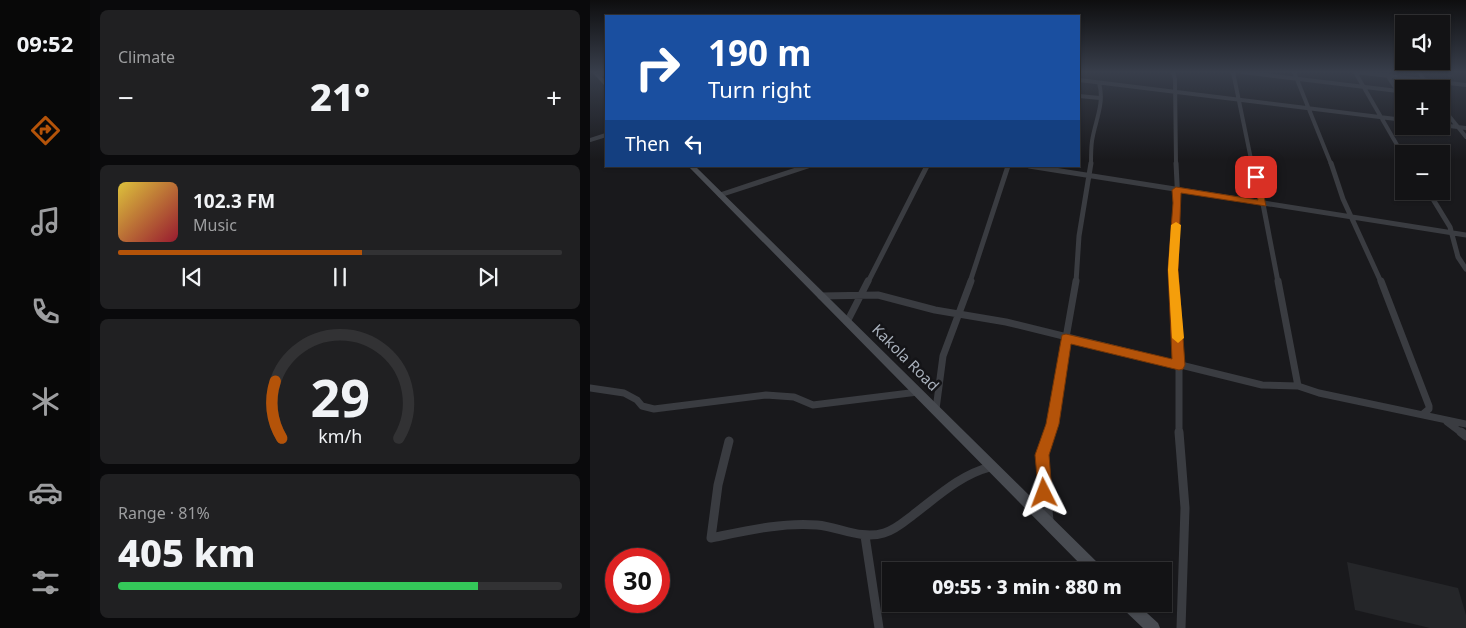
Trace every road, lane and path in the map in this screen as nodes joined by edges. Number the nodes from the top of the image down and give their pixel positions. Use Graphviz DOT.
graph roads {
  1 [pos="1100,101"];
  2 [pos="1174,101"];
  3 [pos="1239,101"];
  4 [pos="1255,101"];
  5 [pos="1305,101"];
  6 [pos="1371,101"];
  7 [pos="1308,109"];
  8 [pos="1382,117"];
  9 [pos="1450,118"];
  10 [pos="1395,119"];
  11 [pos="1450,126"];
  12 [pos="1457,127"];
  13 [pos="1466,128"];
  14 [pos="605,135"];
  15 [pos="1466,137"];
  16 [pos="590,140"];
  17 [pos="1397,145"];
  18 [pos="692,167"];
  19 [pos="805,167"];
  20 [pos="927,167"];
  21 [pos="1008,167"];
  22 [pos="1035,167"];
  23 [pos="1090,176"];
  24 [pos="1176,190"];
  25 [pos="720,195"];
  26 [pos="1434,200"];
  27 [pos="1263,204"];
  28 [pos="1352,218"];
  29 [pos="1453,233"];
  30 [pos="1466,235"];
  31 [pos="1466,268"];
  32 [pos="863,294"];
  33 [pos="821,296"];
  34 [pos="960,314"];
  35 [pos="847,322"];
  36 [pos="1066,338"];
  37 [pos="1179,365"];
  38 [pos="1298,386"];
  39 [pos="590,388"];
  40 [pos="918,392"];
  41 [pos="936,410"];
  42 [pos="1426,412"];
  43 [pos="1442,419"];
  44 [pos="1466,424"];
  45 [pos="1466,436"];
  46 [pos="729,441"];
  47 [pos="990,467"];
  48 [pos="1050,525"];
  49 [pos="865,536"];
  50 [pos="1087,562"];
  51 [pos="1136,612"];
  52 [pos="879,628"];
  53 [pos="1152,628"];
  54 [pos="1181,628"];
  1 -- 23 [label="street"];
  2 -- 24 [label="street"];
  3 -- 27 [label="street"];
  4 -- 7 [label="street"];
  5 -- 7 [label="street"];
  6 -- 8 [label="street"];
  7 -- 8 [label="street"];
  7 -- 28 [label="street"];
  8 -- 10 [label="street"];
  8 -- 17 [label="street"];
  9 -- 12 [label="street"];
  11 -- 12 [label="street"];
  12 -- 13 [label="street"];
  12 -- 15 [label="street"];
  14 -- 16 [label="street"];
  18 -- 25 [label="main road, Kakola Road"];
  19 -- 25 [label="street"];
  20 -- 32 [label="street"];
  21 -- 34 [label="street"];
  22 -- 23 [label="street"];
  23 -- 24 [label="street"];
  23 -- 36 [label="street"];
  24 -- 27 [label="street"];
  24 -- 37 [label="street"];
  25 -- 33 [label="main road, Kakola Road"];
  26 -- 29 [label="street"];
  27 -- 28 [label="street"];
  27 -- 38 [label="street"];
  28 -- 29 [label="street"];
  28 -- 42 [label="street"];
  29 -- 30 [label="street"];
  29 -- 31 [label="street"];
  32 -- 33 [label="street"];
  32 -- 34 [label="street"];
  32 -- 35 [label="street"];
  33 -- 35 [label="main road, Kakola Road"];
  34 -- 36 [label="street"];
  34 -- 41 [label="street"];
  35 -- 40 [label="main road, Kakola Road"];
  36 -- 37 [label="street"];
  36 -- 48 [label="street"];
  37 -- 38 [label="street"];
  37 -- 54 [label="street"];
  38 -- 42 [label="street"];
  39 -- 40 [label="street"];
  40 -- 41 [label="main road, Kakola Road"];
  41 -- 47 [label="main road, Kakola Road"];
  42 -- 43 [label="street"];
  43 -- 44 [label="street"];
  43 -- 45 [label="street"];
  46 -- 49 [label="street"];
  47 -- 48 [label="main road, Kakola Road"];
  47 -- 49 [label="street"];
  48 -- 50 [label="main road, Kakola Road"];
  49 -- 52 [label="street"];
  51 -- 53 [label="main road"];
}
